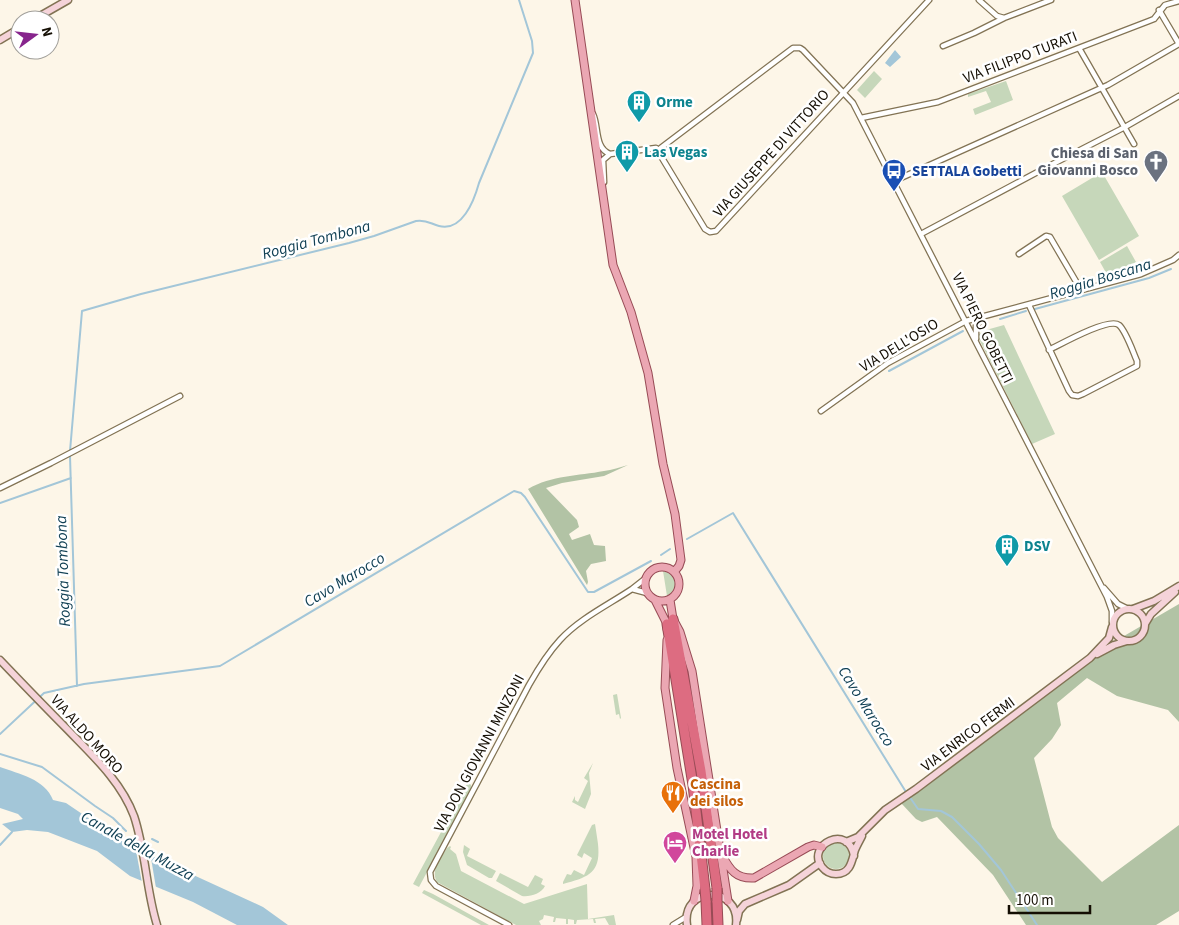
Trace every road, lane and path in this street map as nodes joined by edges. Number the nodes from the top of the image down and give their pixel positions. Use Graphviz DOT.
graph roads {
  1 [pos="68,0"];
  2 [pos="575,0"];
  3 [pos="929,0"];
  4 [pos="979,0"];
  5 [pos="1051,0"];
  6 [pos="1179,1"];
  7 [pos="50,10"];
  8 [pos="1159,10"];
  9 [pos="1004,18"];
  10 [pos="1179,44"];
  11 [pos="943,46"];
  12 [pos="1079,48"];
  13 [pos="1102,88"];
  14 [pos="844,92"];
  15 [pos="1179,96"];
  16 [pos="591,110"];
  17 [pos="861,118"];
  18 [pos="1125,127"];
  19 [pos="1134,144"];
  20 [pos="658,150"];
  21 [pos="610,154"];
  22 [pos="894,181"];
  23 [pos="602,190"];
  24 [pos="921,234"];
  25 [pos="1019,254"];
  26 [pos="1179,255"];
  27 [pos="1081,290"];
  28 [pos="1028,304"];
  29 [pos="983,317"];
  30 [pos="966,321"];
  31 [pos="977,345"];
  32 [pos="1049,350"];
  33 [pos="180,396"];
  34 [pos="821,411"];
  35 [pos="0,488"];
  36 [pos="674,572"];
  37 [pos="646,578"];
  38 [pos="1097,578"];
  39 [pos="1179,587"];
  40 [pos="632,589"];
  41 [pos="647,593"];
  42 [pos="655,600"];
  43 [pos="670,600"];
  44 [pos="1130,609"];
  45 [pos="670,622"];
  46 [pos="1145,624"];
  47 [pos="1112,625"];
  48 [pos="1127,641"];
  49 [pos="1090,658"];
  50 [pos="0,660"];
  51 [pos="864,832"];
  52 [pos="846,842"];
  53 [pos="822,847"];
  54 [pos="719,850"];
  55 [pos="854,856"];
  56 [pos="820,863"];
  57 [pos="694,901"];
  58 [pos="729,902"];
  59 [pos="749,902"];
  60 [pos="686,916"];
  61 [pos="736,922"];
  62 [pos="157,925"];
  63 [pos="509,925"];
  64 [pos="674,925"];
  65 [pos="687,925"];
  66 [pos="707,925"];
  67 [pos="718,925"];
  1 -- 7 [label="main road"];
  2 -- 16 [label="main road"];
  3 -- 14 [label="street, VIA GIUSEPPE DI VITTORIO"];
  4 -- 9 [label="street"];
  5 -- 9 [label="street"];
  6 -- 8 [label="street, VIA FILIPPO TURATI"];
  8 -- 10 [label="street"];
  8 -- 12 [label="street, VIA FILIPPO TURATI"];
  9 -- 11 [label="street"];
  10 -- 13 [label="street"];
  12 -- 13 [label="street"];
  12 -- 17 [label="street, VIA FILIPPO TURATI"];
  13 -- 18 [label="street"];
  13 -- 22 [label="street"];
  14 -- 17 [label="street, VIA PIERO GOBETTI"];
  14 -- 20 [label="street, VIA PIERO GOBETTI"];
  14 -- 20 [label="street, VIA GIUSEPPE DI VITTORIO"];
  15 -- 18 [label="street"];
  16 -- 21 [label="street"];
  16 -- 23 [label="main road"];
  17 -- 22 [label="street, VIA PIERO GOBETTI"];
  18 -- 19 [label="street"];
  18 -- 24 [label="street"];
  20 -- 21 [label="street"];
  21 -- 23 [label="street"];
  22 -- 24 [label="street, VIA PIERO GOBETTI"];
  23 -- 36 [label="main road"];
  24 -- 30 [label="street, VIA PIERO GOBETTI"];
  25 -- 27 [label="street"];
  26 -- 27 [label="street, VIA DELL'OSIO"];
  27 -- 28 [label="street, VIA DELL'OSIO"];
  28 -- 29 [label="street, VIA DELL'OSIO"];
  28 -- 32 [label="street"];
  29 -- 30 [label="street, VIA DELL'OSIO"];
  29 -- 31 [label="street"];
  30 -- 31 [label="street, VIA PIERO GOBETTI"];
  30 -- 34 [label="street, VIA DELL'OSIO"];
  31 -- 38 [label="street, VIA PIERO GOBETTI"];
  32 -- 32 [label="street"];
  33 -- 35 [label="street"];
  36 -- 37 [label="main road"];
  36 -- 43 [label="main road"];
  37 -- 40 [label="street, VIA DON GIOVANNI MINZONI"];
  37 -- 41 [label="main road"];
  38 -- 44 [label="street"];
  38 -- 47 [label="street"];
  39 -- 44 [label="main road"];
  39 -- 46 [label="main road"];
  40 -- 41 [label="street"];
  40 -- 63 [label="street, VIA DON GIOVANNI MINZONI"];
  41 -- 42 [label="main road"];
  42 -- 43 [label="main road"];
  42 -- 45 [label="main road"];
  43 -- 45 [label="main road"];
  44 -- 46 [label="main road"];
  44 -- 47 [label="main road"];
  45 -- 54 [label="main road"];
  45 -- 57 [label="main road"];
  45 -- 66 [label="highway, bridge"];
  45 -- 67 [label="highway, bridge"];
  46 -- 48 [label="main road"];
  47 -- 48 [label="main road"];
  47 -- 49 [label="main road"];
  48 -- 49 [label="main road"];
  49 -- 51 [label="main road, VIA ENRICO FERMI"];
  50 -- 62 [label="main road, VIA ALDO MORO"];
  51 -- 52 [label="main road, VIA ENRICO FERMI"];
  51 -- 55 [label="main road, VIA ENRICO FERMI"];
  52 -- 53 [label="main road"];
  52 -- 55 [label="main road"];
  53 -- 54 [label="main road"];
  53 -- 56 [label="main road"];
  54 -- 58 [label="main road"];
  55 -- 56 [label="main road"];
  56 -- 59 [label="main road"];
  57 -- 58 [label="main road"];
  57 -- 60 [label="main road"];
  58 -- 59 [label="main road"];
  58 -- 61 [label="main road"];
  59 -- 61 [label="main road"];
  60 -- 64 [label="street"];
  60 -- 65 [label="main road"];
}
